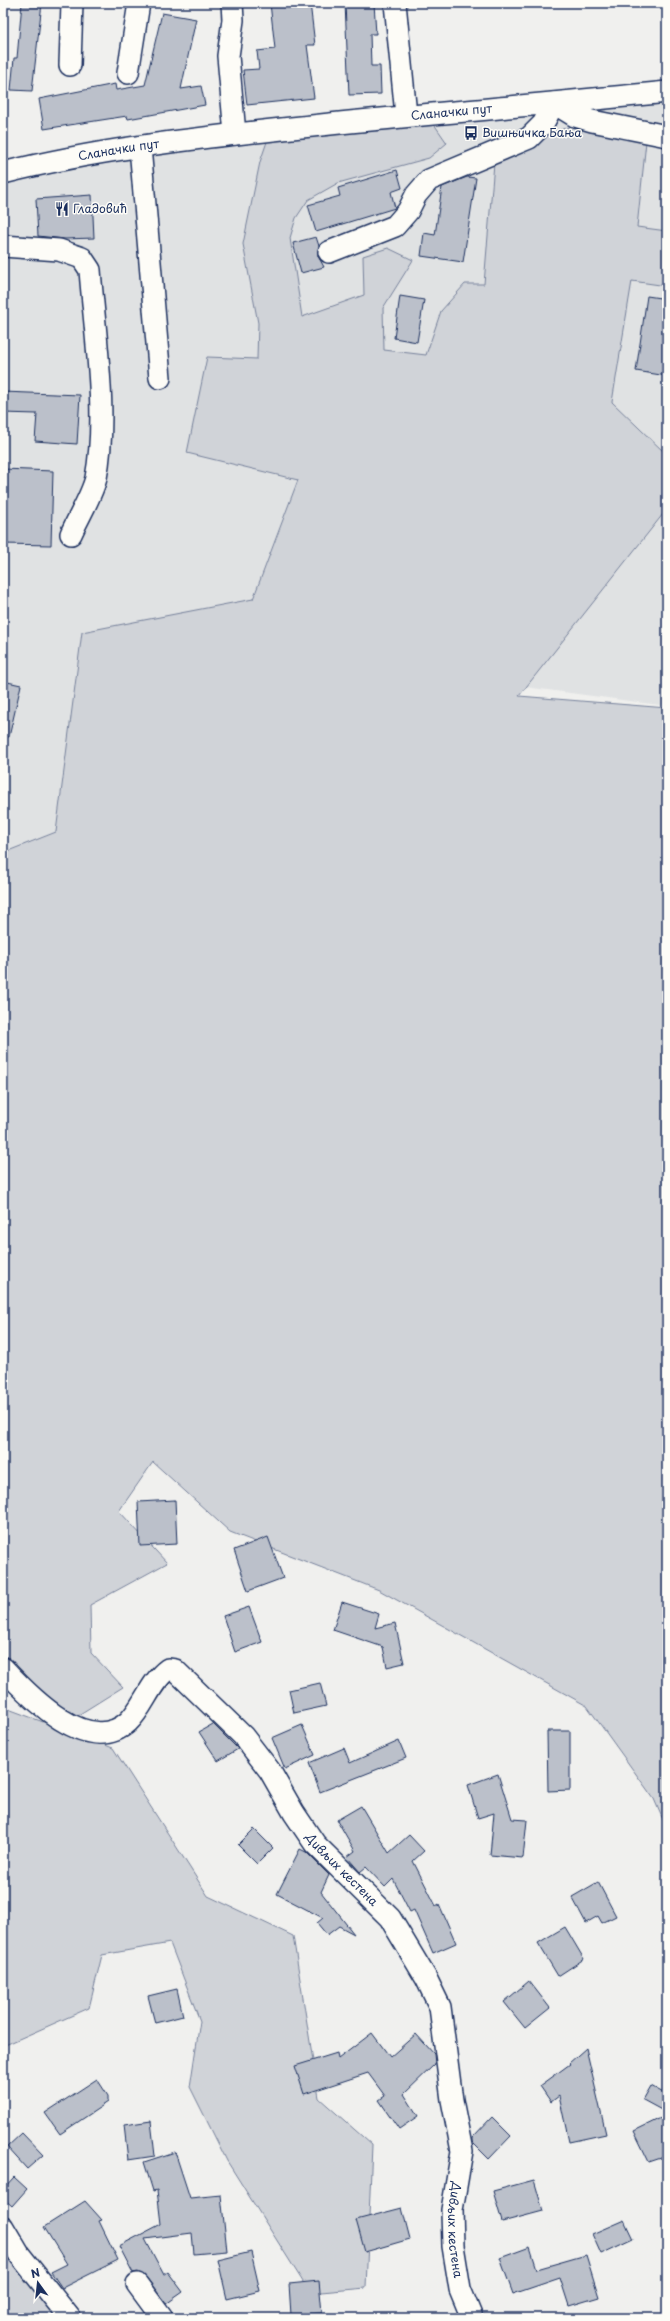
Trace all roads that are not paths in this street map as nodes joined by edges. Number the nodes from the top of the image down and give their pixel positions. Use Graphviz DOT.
graph roads {
  1 [pos="72,3"];
  2 [pos="139,3"];
  3 [pos="232,3"];
  4 [pos="395,3"];
  5 [pos="70,65"];
  6 [pos="128,73"];
  7 [pos="667,92"];
  8 [pos="554,103"];
  9 [pos="406,116"];
  10 [pos="235,134"];
  11 [pos="667,136"];
  12 [pos="140,147"];
  13 [pos="3,173"];
  14 [pos="3,246"];
  15 [pos="329,252"];
  16 [pos="160,378"];
  17 [pos="71,534"];
  18 [pos="3,1668"];
  19 [pos="3,2227"];
  20 [pos="137,2284"];
  21 [pos="70,2318"];
  22 [pos="162,2318"];
  23 [pos="472,2318"];
  1 -- 5 [label="street"];
  2 -- 6 [label="street"];
  3 -- 10 [label="street"];
  4 -- 9 [label="street"];
  7 -- 8 [label="street, Сланачки пут"];
  8 -- 9 [label="street, Сланачки пут"];
  8 -- 11 [label="street"];
  8 -- 15 [label="street"];
  9 -- 10 [label="street, Сланачки пут"];
  10 -- 12 [label="street, Сланачки пут"];
  12 -- 13 [label="street, Сланачки пут"];
  12 -- 16 [label="street"];
  14 -- 17 [label="street"];
  18 -- 23 [label="street, Дивљих кестена"];
  19 -- 21 [label="street"];
  20 -- 22 [label="street"];
}
